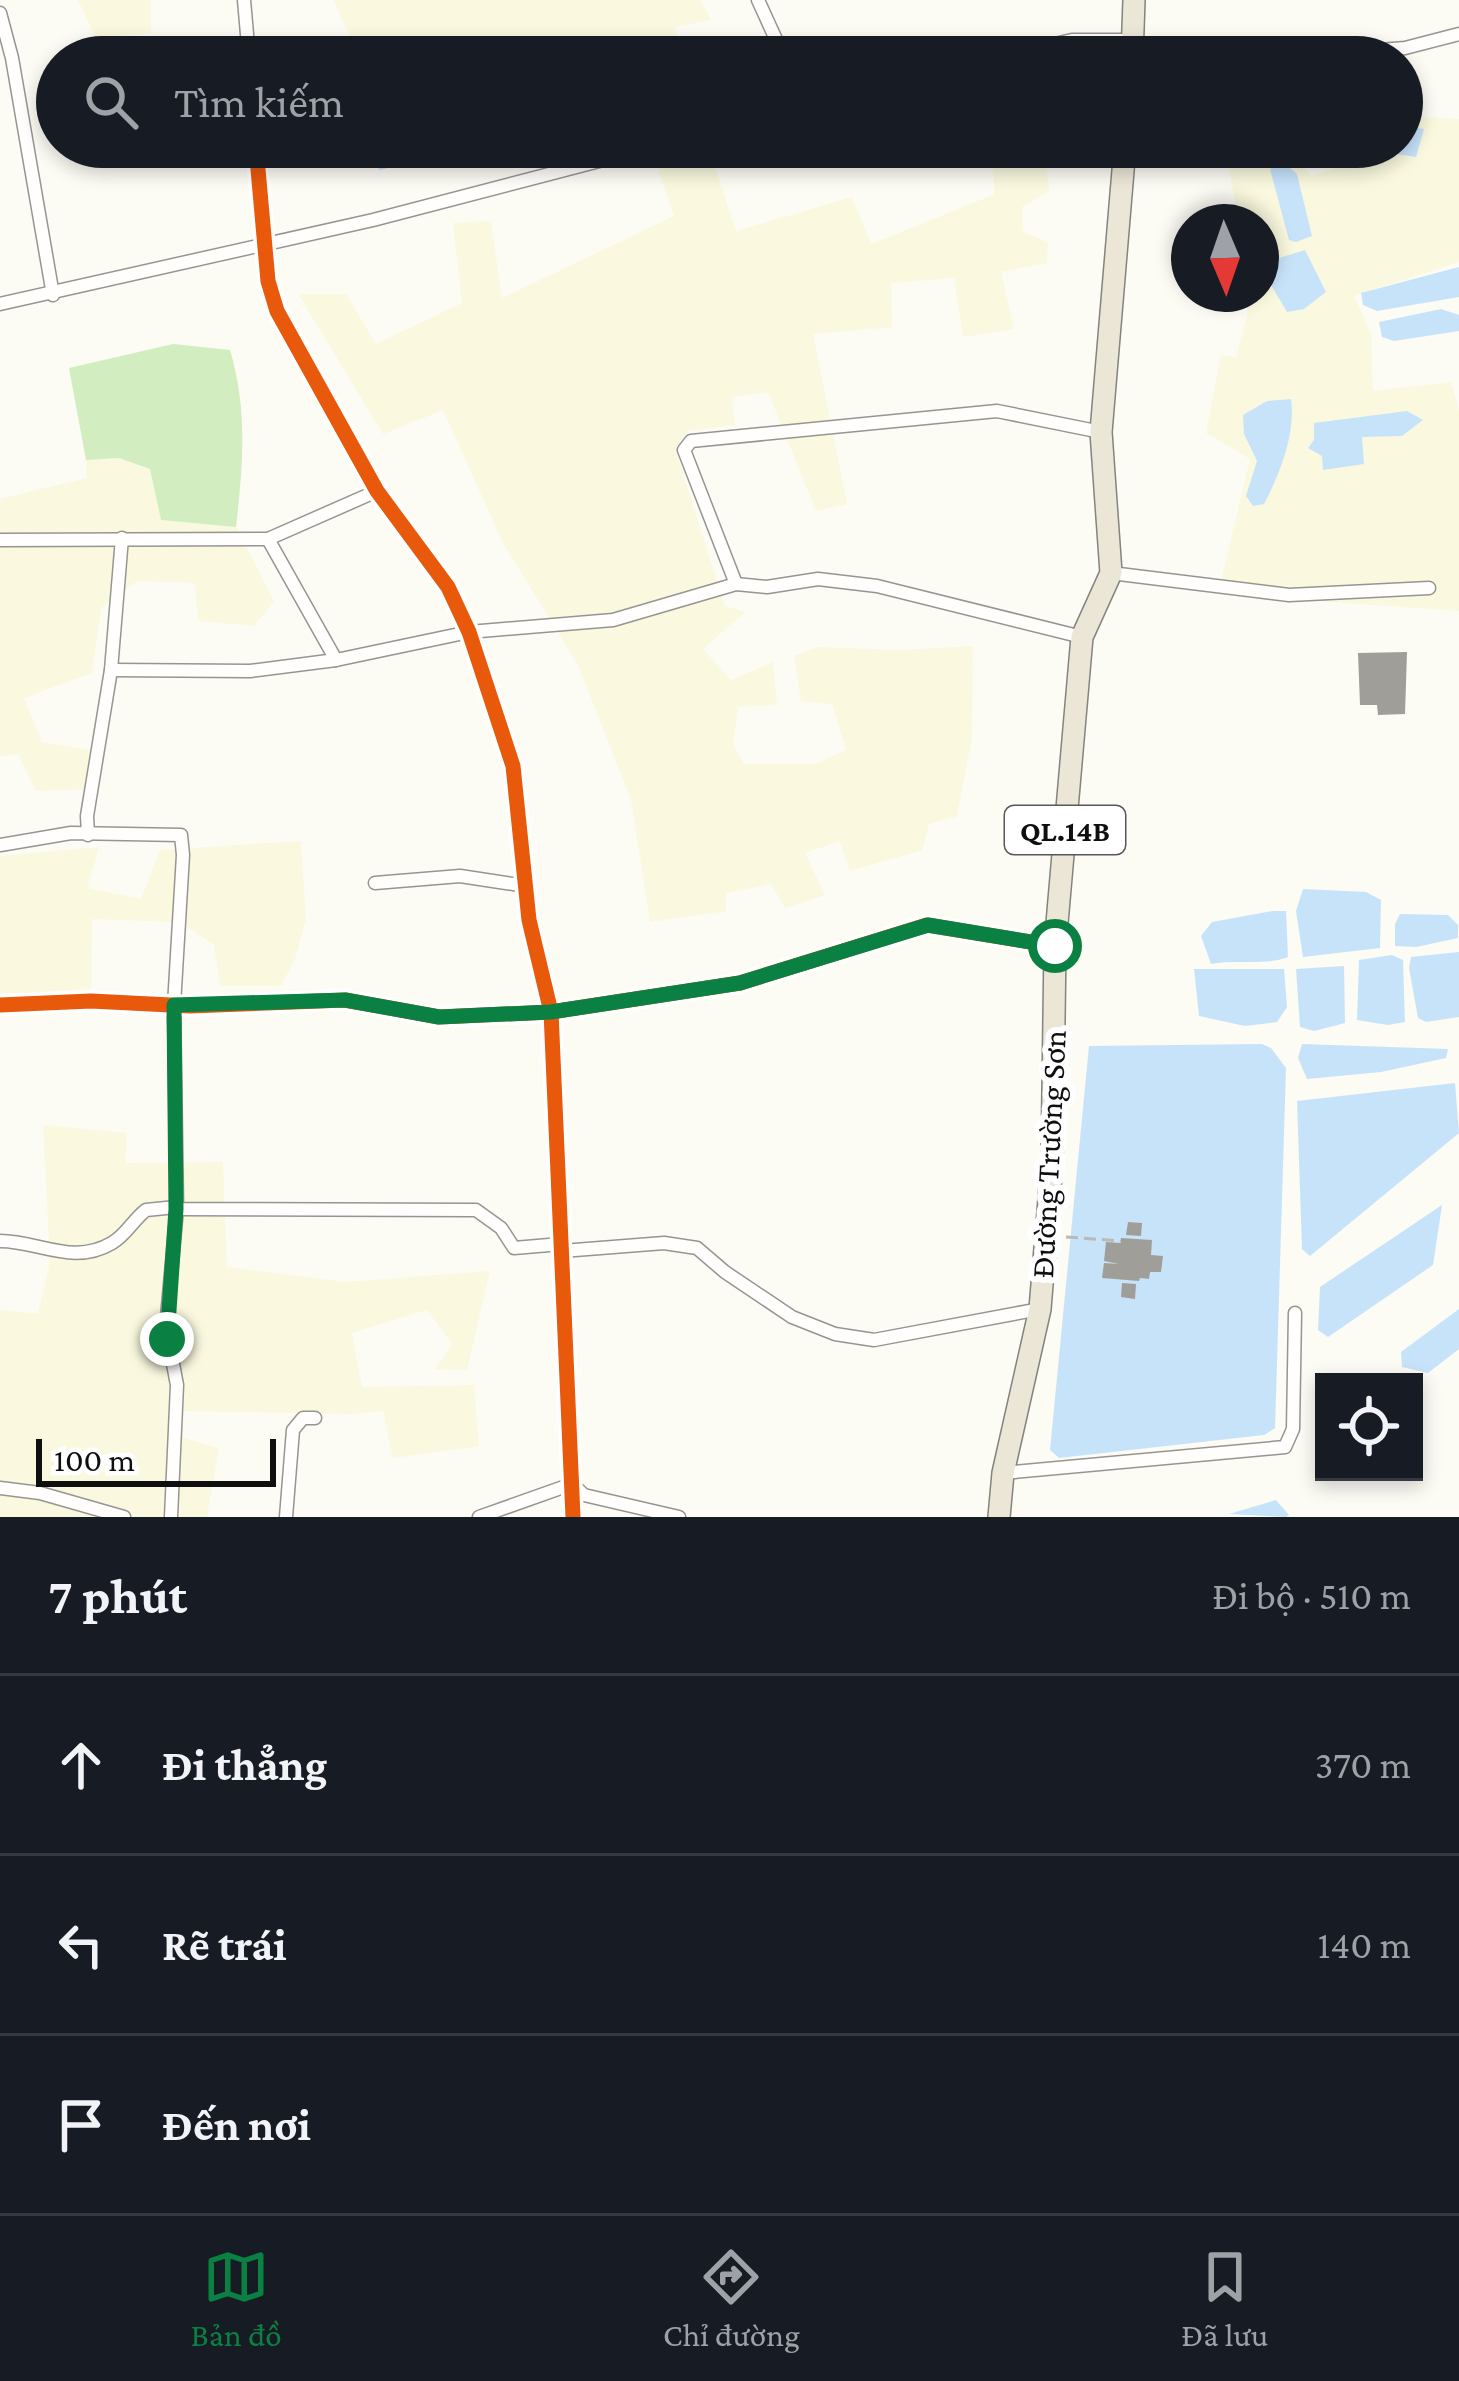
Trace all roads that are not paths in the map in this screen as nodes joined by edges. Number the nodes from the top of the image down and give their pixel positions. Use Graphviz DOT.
graph roads {
  1 [pos="244,0"];
  2 [pos="758,0"];
  3 [pos="1134,0"];
  4 [pos="0,13"];
  5 [pos="1459,34"];
  6 [pos="247,36"];
  7 [pos="774,36"];
  8 [pos="1133,36"];
  9 [pos="1423,43"];
  10 [pos="258,168"];
  11 [pos="570,168"];
  12 [pos="1123,168"];
  13 [pos="264,246"];
  14 [pos="53,295"];
  15 [pos="0,304"];
  16 [pos="1101,432"];
  17 [pos="377,490"];
  18 [pos="122,538"];
  19 [pos="268,539"];
  20 [pos="0,540"];
  21 [pos="1112,573"];
  22 [pos="736,584"];
  23 [pos="1429,588"];
  24 [pos="469,632"];
  25 [pos="1082,637"];
  26 [pos="337,659"];
  27 [pos="111,670"];
  28 [pos="88,835"];
  29 [pos="0,845"];
  30 [pos="375,883"];
  31 [pos="526,886"];
  32 [pos="1055,946"];
  33 [pos="0,1005"];
  34 [pos="174,1005"];
  35 [pos="551,1012"];
  36 [pos="176,1208"];
  37 [pos="0,1241"];
  38 [pos="561,1247"];
  39 [pos="1040,1309"];
  40 [pos="1294,1313"];
  41 [pos="316,1418"];
  42 [pos="1003,1473"];
  43 [pos="572,1484"];
  44 [pos="0,1488"];
  45 [pos="124,1517"];
  46 [pos="171,1517"];
  47 [pos="286,1517"];
  48 [pos="479,1517"];
  49 [pos="573,1517"];
  50 [pos="679,1517"];
  51 [pos="999,1517"];
  1 -- 6 [label="street"];
  2 -- 7 [label="street"];
  3 -- 8 [label="highway"];
  4 -- 14 [label="street"];
  5 -- 9 [label="street"];
  10 -- 13 [label="street"];
  11 -- 13 [label="street"];
  12 -- 16 [label="highway, Đường Trường Sơn / QL.14B"];
  13 -- 14 [label="street"];
  13 -- 17 [label="street"];
  14 -- 15 [label="street"];
  16 -- 21 [label="highway, Đường Trường Sơn / QL.14B"];
  16 -- 22 [label="street"];
  17 -- 19 [label="street"];
  17 -- 24 [label="street"];
  18 -- 19 [label="street"];
  18 -- 20 [label="street"];
  18 -- 27 [label="street"];
  19 -- 26 [label="street"];
  21 -- 23 [label="street"];
  21 -- 25 [label="highway, Đường Trường Sơn / QL.14B"];
  22 -- 24 [label="street"];
  22 -- 25 [label="street"];
  24 -- 26 [label="street"];
  24 -- 31 [label="street"];
  25 -- 32 [label="highway, Đường Trường Sơn / QL.14B"];
  26 -- 27 [label="street"];
  27 -- 28 [label="street"];
  28 -- 29 [label="street"];
  28 -- 34 [label="street"];
  30 -- 31 [label="street"];
  31 -- 35 [label="street"];
  32 -- 35 [label="street"];
  32 -- 39 [label="highway, Đường Trường Sơn / QL.14B"];
  33 -- 34 [label="street"];
  34 -- 35 [label="street"];
  34 -- 36 [label="street"];
  35 -- 38 [label="street"];
  36 -- 37 [label="street"];
  36 -- 38 [label="street"];
  36 -- 46 [label="street"];
  38 -- 39 [label="street"];
  38 -- 43 [label="street"];
  39 -- 42 [label="highway, Đường Trường Sơn / QL.14B"];
  40 -- 42 [label="street"];
  41 -- 47 [label="street"];
  42 -- 51 [label="highway, Đường Trường Sơn / QL.14B"];
  43 -- 48 [label="street"];
  43 -- 49 [label="street"];
  43 -- 50 [label="street"];
  44 -- 45 [label="street"];
}
